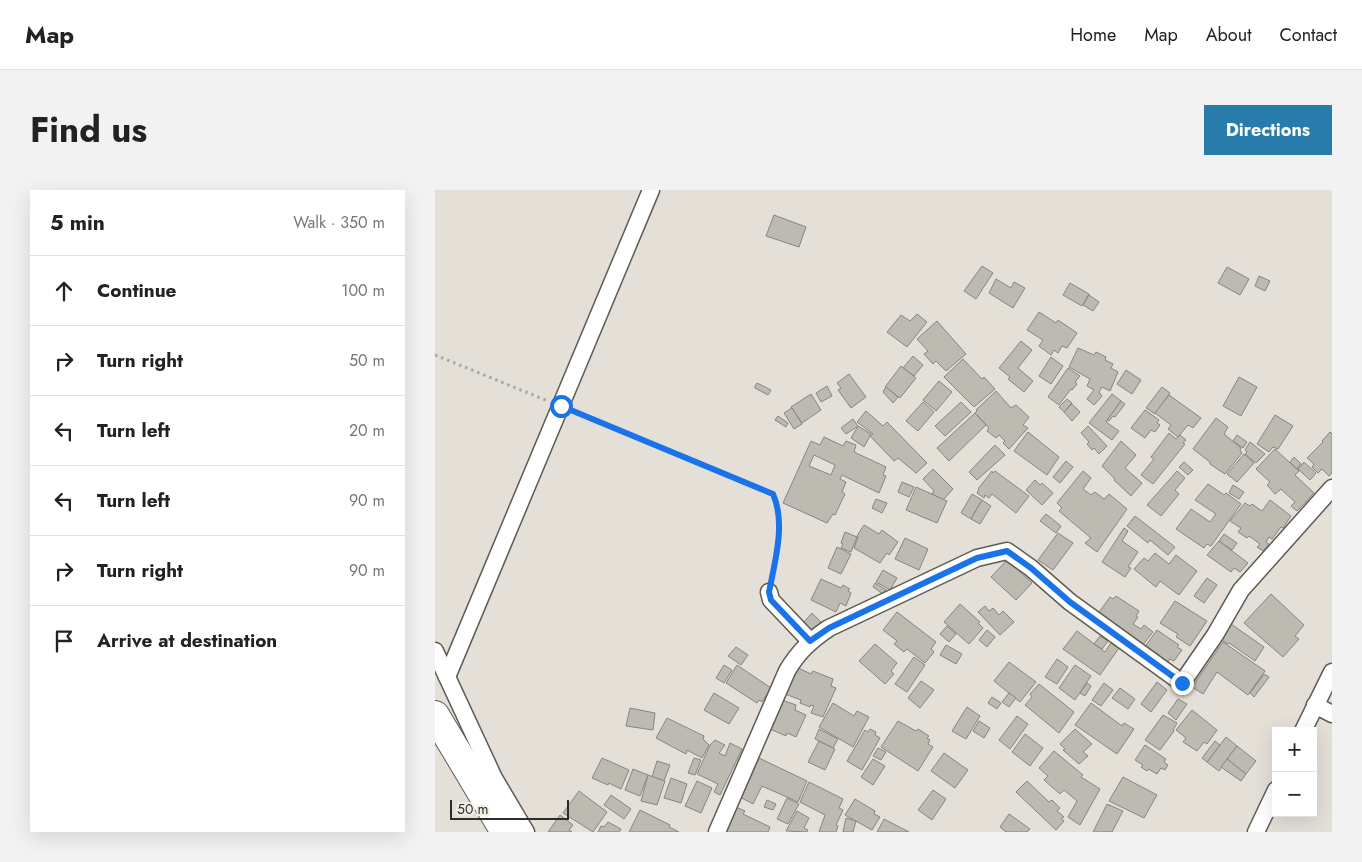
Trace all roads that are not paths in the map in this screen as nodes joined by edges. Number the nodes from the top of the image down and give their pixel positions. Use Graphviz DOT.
graph roads {
  1 [pos="651,190"];
  2 [pos="1332,488"];
  3 [pos="769,592"];
  4 [pos="810,641"];
  5 [pos="435,650"];
  6 [pos="1332,672"];
  7 [pos="447,677"];
  8 [pos="1315,705"];
  9 [pos="1332,714"];
  10 [pos="435,715"];
  11 [pos="1305,727"];
  12 [pos="1272,798"];
  13 [pos="505,832"];
  14 [pos="526,832"];
  15 [pos="717,832"];
  16 [pos="1256,832"];
  1 -- 7 [label="street"];
  2 -- 4 [label="street"];
  3 -- 4 [label="street"];
  4 -- 15 [label="street"];
  5 -- 7 [label="street"];
  6 -- 8 [label="street"];
  7 -- 14 [label="street"];
  8 -- 9 [label="street"];
  8 -- 11 [label="street"];
  10 -- 13 [label="highway"];
  12 -- 16 [label="street"];
}
